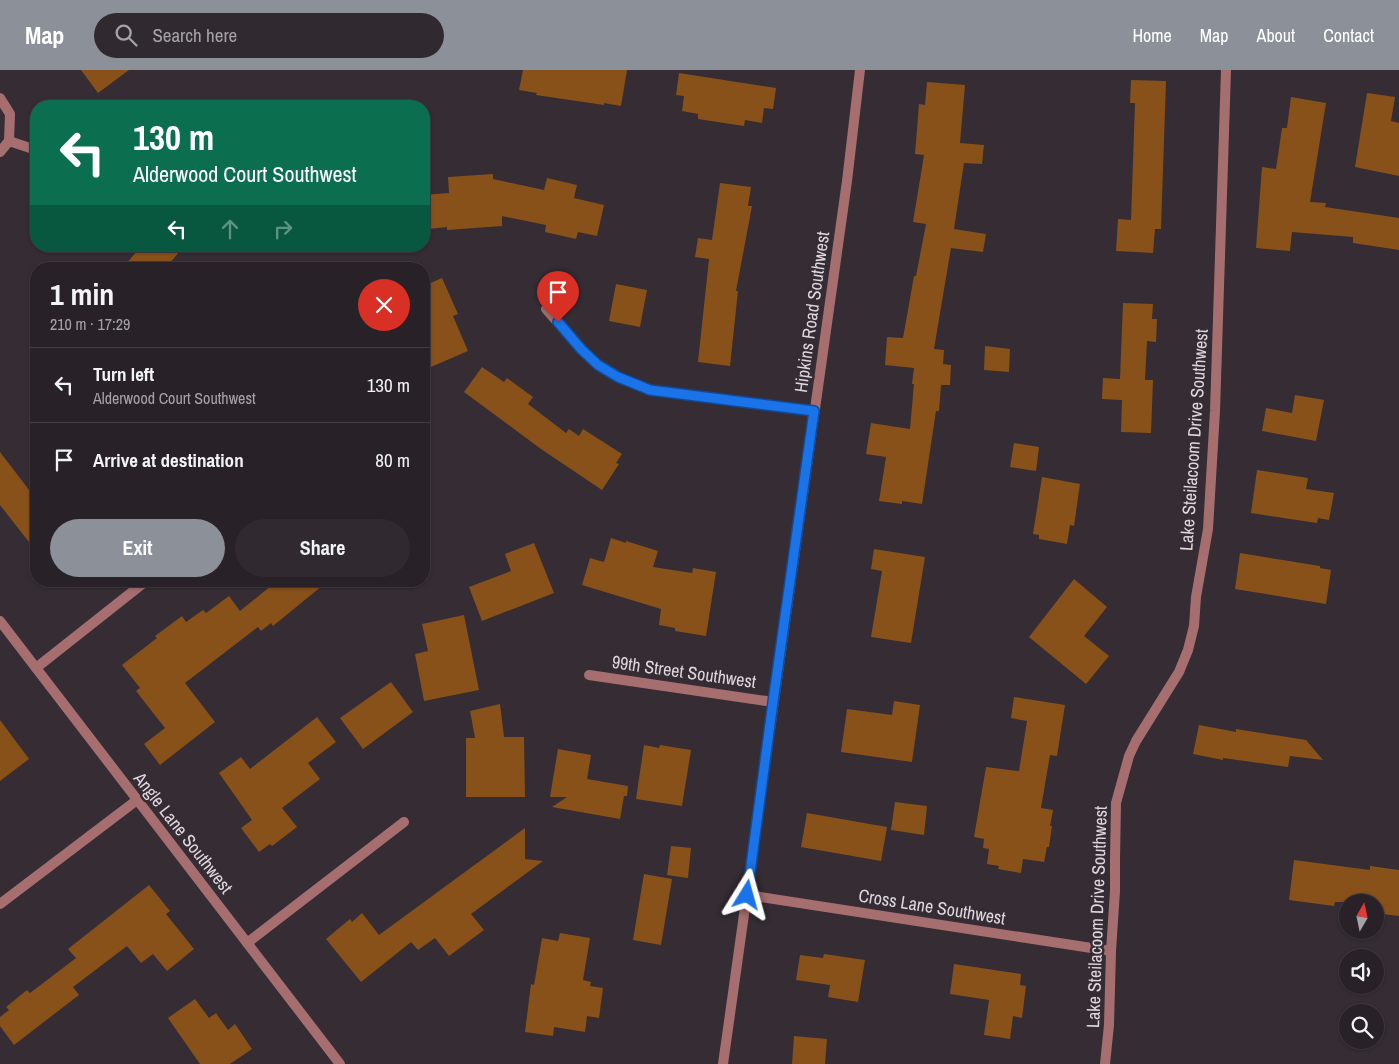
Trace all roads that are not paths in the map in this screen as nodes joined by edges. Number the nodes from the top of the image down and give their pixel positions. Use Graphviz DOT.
graph roads {
  1 [pos="860,70"];
  2 [pos="1226,70"];
  3 [pos="0,98"];
  4 [pos="9,141"];
  5 [pos="30,148"];
  6 [pos="0,152"];
  7 [pos="546,309"];
  8 [pos="814,411"];
  9 [pos="138,587"];
  10 [pos="0,621"];
  11 [pos="36,668"];
  12 [pos="590,676"];
  13 [pos="773,702"];
  14 [pos="138,800"];
  15 [pos="404,822"];
  16 [pos="747,895"];
  17 [pos="0,904"];
  18 [pos="247,943"];
  19 [pos="1111,951"];
  20 [pos="340,1064"];
  21 [pos="723,1064"];
  22 [pos="1104,1064"];
  1 -- 8 [label="street, Hipkins Road Southwest"];
  2 -- 19 [label="street, Lake Steilacoom Drive Southwest"];
  3 -- 4 [label="street"];
  4 -- 5 [label="street"];
  4 -- 6 [label="street"];
  7 -- 8 [label="street"];
  8 -- 13 [label="street, Hipkins Road Southwest"];
  9 -- 11 [label="street"];
  10 -- 11 [label="street, Angle Lane Southwest"];
  11 -- 14 [label="street, Angle Lane Southwest"];
  12 -- 13 [label="street, 99th Street Southwest"];
  13 -- 16 [label="street, Hipkins Road Southwest"];
  14 -- 17 [label="street"];
  14 -- 18 [label="street, Angle Lane Southwest"];
  15 -- 18 [label="street"];
  16 -- 19 [label="street, Cross Lane Southwest"];
  16 -- 21 [label="street, Hipkins Road Southwest"];
  18 -- 20 [label="street, Angle Lane Southwest"];
  19 -- 22 [label="street, Lake Steilacoom Drive Southwest"];
}
